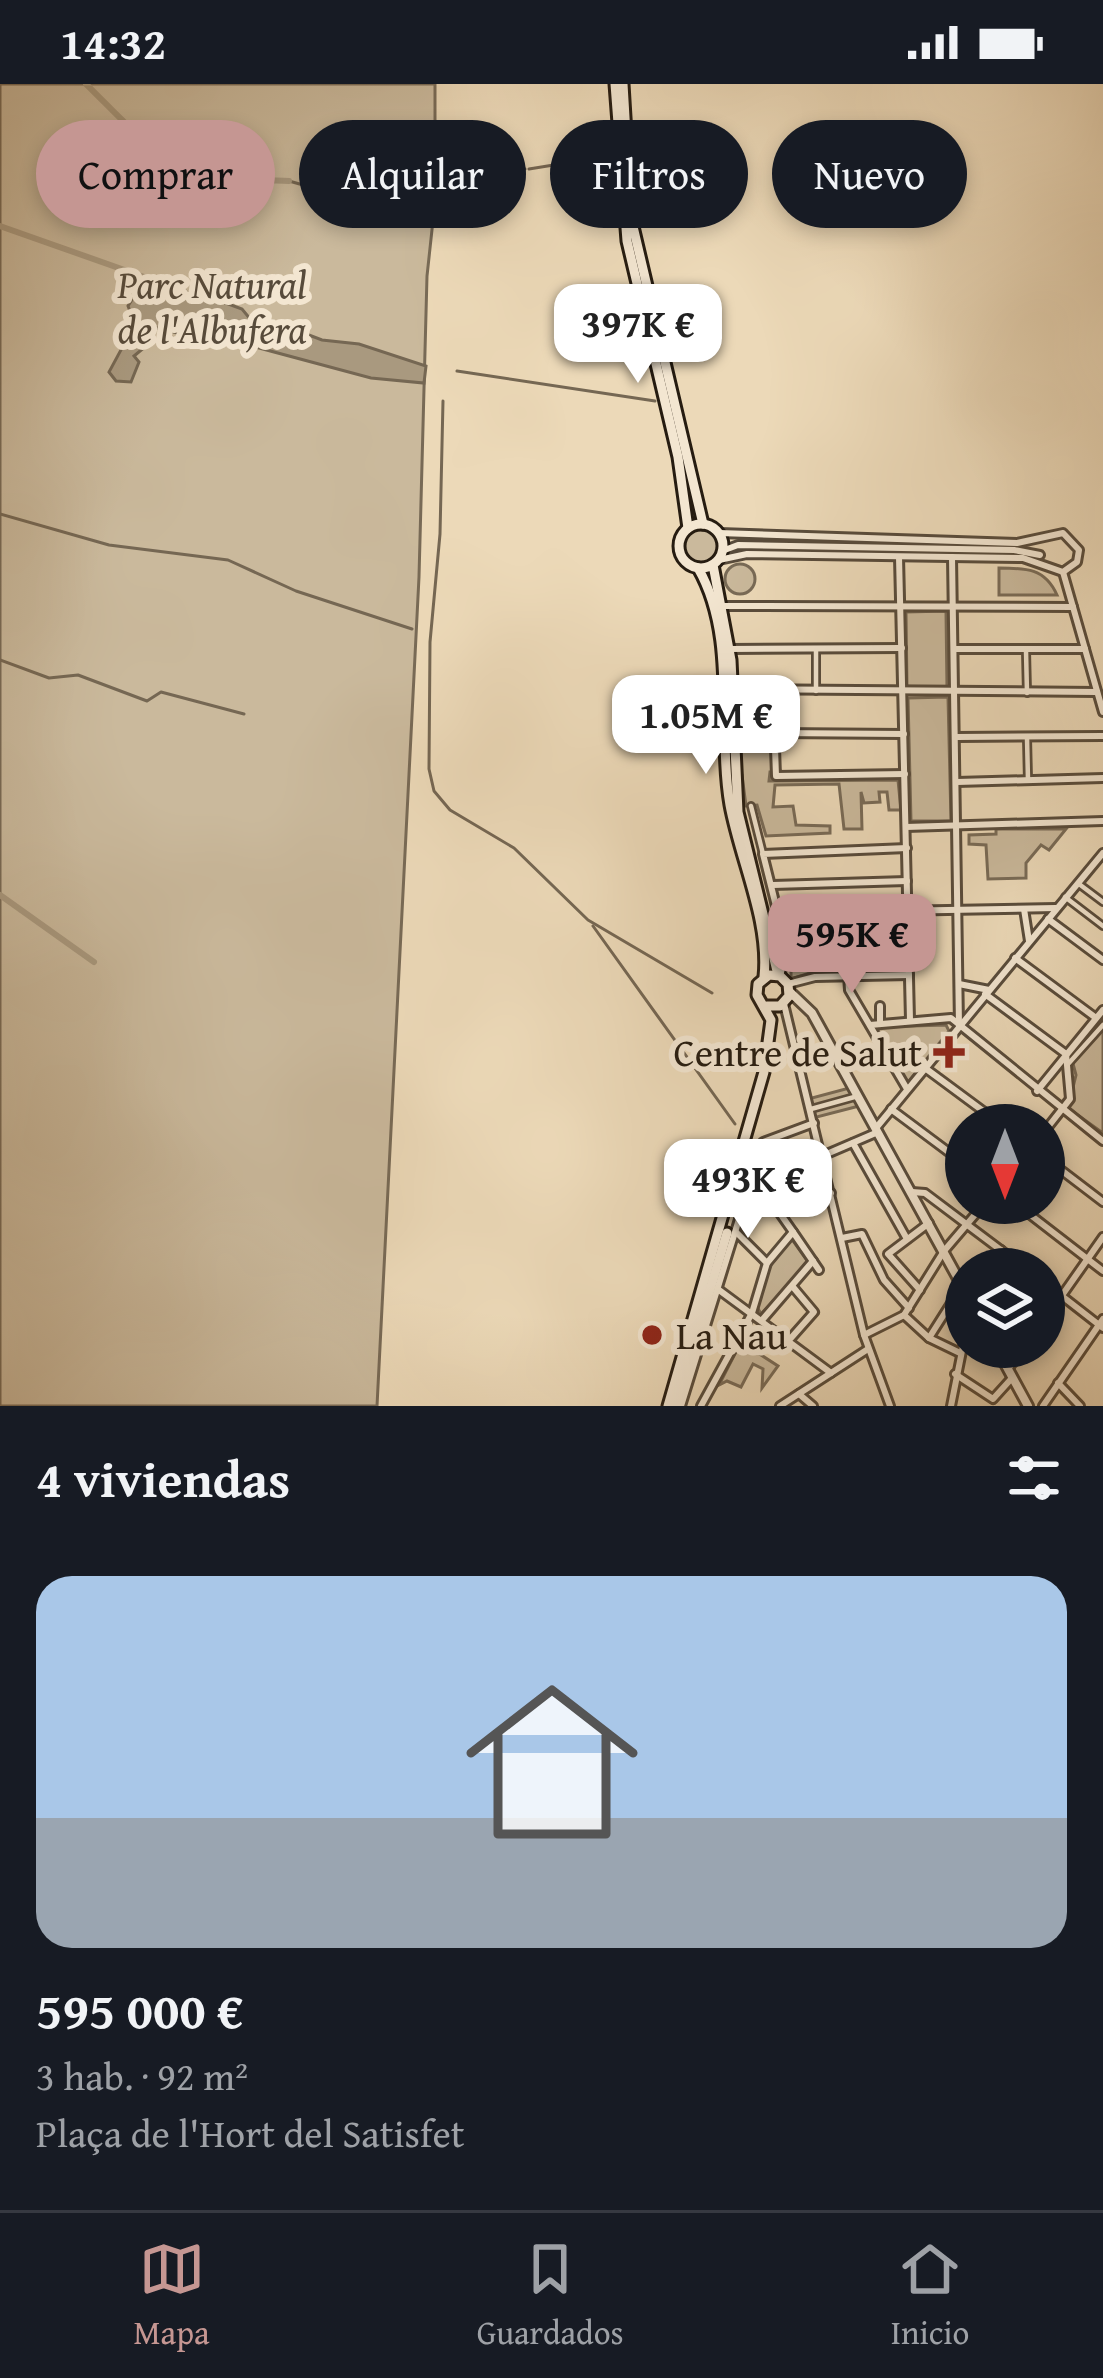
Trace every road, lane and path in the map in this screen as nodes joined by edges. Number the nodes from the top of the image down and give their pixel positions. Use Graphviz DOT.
graph roads {
  1 [pos="619,84"];
  2 [pos="703,524"];
  3 [pos="688,528"];
  4 [pos="719,533"];
  5 [pos="1044,539"];
  6 [pos="1040,555"];
  7 [pos="899,556"];
  8 [pos="952,557"];
  9 [pos="718,559"];
  10 [pos="1047,567"];
  11 [pos="698,568"];
  12 [pos="1063,572"];
  13 [pos="718,606"];
  14 [pos="901,607"];
  15 [pos="1073,607"];
  16 [pos="953,608"];
  17 [pos="816,648"];
  18 [pos="902,648"];
  19 [pos="729,649"];
  20 [pos="954,649"];
  21 [pos="1025,649"];
  22 [pos="1085,649"];
  23 [pos="733,689"];
  24 [pos="773,691"];
  25 [pos="816,691"];
  26 [pos="903,692"];
  27 [pos="1097,692"];
  28 [pos="955,693"];
  29 [pos="1027,693"];
  30 [pos="1103,712"];
  31 [pos="774,733"];
  32 [pos="904,734"];
  33 [pos="1103,736"];
  34 [pos="956,737"];
  35 [pos="1027,737"];
  36 [pos="905,774"];
  37 [pos="1103,778"];
  38 [pos="1028,780"];
  39 [pos="957,782"];
  40 [pos="751,806"];
  41 [pos="1103,821"];
  42 [pos="958,826"];
  43 [pos="906,827"];
  44 [pos="907,848"];
  45 [pos="1103,853"];
  46 [pos="763,854"];
  47 [pos="907,881"];
  48 [pos="1078,883"];
  49 [pos="771,885"];
  50 [pos="1065,897"];
  51 [pos="1103,902"];
  52 [pos="1056,908"];
  53 [pos="1024,909"];
  54 [pos="908,910"];
  55 [pos="957,910"];
  56 [pos="779,913"];
  57 [pos="1047,918"];
  58 [pos="1103,926"];
  59 [pos="767,928"];
  60 [pos="784,932"];
  61 [pos="1029,941"];
  62 [pos="908,944"];
  63 [pos="786,946"];
  64 [pos="1015,958"];
  65 [pos="1103,960"];
  66 [pos="848,975"];
  67 [pos="909,975"];
  68 [pos="764,977"];
  69 [pos="784,982"];
  70 [pos="959,984"];
  71 [pos="987,992"];
  72 [pos="782,1005"];
  73 [pos="767,1006"];
  74 [pos="880,1006"];
  75 [pos="1103,1010"];
  76 [pos="910,1020"];
  77 [pos="880,1021"];
  78 [pos="1100,1021"];
  79 [pos="869,1025"];
  80 [pos="959,1027"];
  81 [pos="1066,1054"];
  82 [pos="1069,1064"];
  83 [pos="925,1068"];
  84 [pos="908,1089"];
  85 [pos="1037,1091"];
  86 [pos="858,1096"];
  87 [pos="974,1104"];
  88 [pos="1055,1104"];
  89 [pos="1065,1106"];
  90 [pos="891,1109"];
  91 [pos="811,1110"];
  92 [pos="1065,1112"];
  93 [pos="814,1123"];
  94 [pos="877,1130"];
  95 [pos="1103,1141"];
  96 [pos="853,1143"];
  97 [pos="945,1150"];
  98 [pos="822,1156"];
  99 [pos="825,1168"];
  100 [pos="750,1170"];
  101 [pos="1065,1173"];
  102 [pos="766,1192"];
  103 [pos="911,1192"];
  104 [pos="831,1193"];
  105 [pos="1103,1202"];
  106 [pos="945,1208"];
  107 [pos="780,1213"];
  108 [pos="928,1223"];
  109 [pos="967,1224"];
  110 [pos="1043,1224"];
  111 [pos="735,1232"];
  112 [pos="793,1232"];
  113 [pos="1103,1237"];
  114 [pos="842,1238"];
  115 [pos="907,1239"];
  116 [pos="998,1248"];
  117 [pos="944,1252"];
  118 [pos="1088,1259"];
  119 [pos="813,1261"];
  120 [pos="767,1263"];
  121 [pos="819,1270"];
  122 [pos="1103,1271"];
  123 [pos="793,1287"];
  124 [pos="719,1290"];
  125 [pos="921,1291"];
  126 [pos="1065,1292"];
  127 [pos="1065,1298"];
  128 [pos="907,1312"];
  129 [pos="752,1313"];
  130 [pos="945,1316"];
  131 [pos="763,1319"];
  132 [pos="1102,1324"];
  133 [pos="864,1336"];
  134 [pos="929,1338"];
  135 [pos="791,1339"];
  136 [pos="945,1346"];
  137 [pos="868,1349"];
  138 [pos="956,1368"];
  139 [pos="1007,1368"];
  140 [pos="1013,1368"];
  141 [pos="830,1373"];
  142 [pos="1010,1373"];
  143 [pos="955,1374"];
  144 [pos="1058,1383"];
  145 [pos="799,1394"];
  146 [pos="675,1406"];
  147 [pos="701,1406"];
  148 [pos="780,1406"];
  149 [pos="813,1406"];
  150 [pos="890,1406"];
  151 [pos="951,1406"];
  152 [pos="1028,1406"];
  153 [pos="1042,1406"];
  154 [pos="1080,1406"];
  1 -- 2 [label="main road"];
  1 -- 3 [label="main road"];
  2 -- 3 [label="main road"];
  2 -- 4 [label="main road"];
  3 -- 11 [label="main road"];
  4 -- 5 [label="street"];
  4 -- 9 [label="main road"];
  5 -- 6 [label="street"];
  5 -- 12 [label="street"];
  6 -- 9 [label="street"];
  6 -- 10 [label="street"];
  7 -- 8 [label="street"];
  7 -- 9 [label="street"];
  7 -- 14 [label="street"];
  8 -- 10 [label="street"];
  8 -- 16 [label="street"];
  9 -- 11 [label="main road"];
  9 -- 13 [label="main road"];
  10 -- 12 [label="street"];
  11 -- 68 [label="main road"];
  12 -- 15 [label="street"];
  13 -- 14 [label="street"];
  13 -- 19 [label="main road"];
  14 -- 16 [label="street"];
  14 -- 18 [label="street"];
  15 -- 16 [label="street"];
  15 -- 22 [label="street"];
  16 -- 20 [label="street"];
  17 -- 18 [label="street"];
  17 -- 19 [label="street"];
  17 -- 25 [label="street"];
  18 -- 26 [label="street"];
  19 -- 23 [label="main road"];
  20 -- 21 [label="street"];
  20 -- 28 [label="street"];
  21 -- 22 [label="street"];
  21 -- 29 [label="street"];
  22 -- 27 [label="street"];
  23 -- 24 [label="street"];
  23 -- 59 [label="main road"];
  24 -- 25 [label="street"];
  24 -- 31 [label="street"];
  25 -- 26 [label="street"];
  26 -- 28 [label="street"];
  26 -- 32 [label="street"];
  27 -- 29 [label="street"];
  27 -- 30 [label="street"];
  28 -- 29 [label="street"];
  28 -- 34 [label="street"];
  31 -- 32 [label="street"];
  31 -- 36 [label="street"];
  32 -- 36 [label="street"];
  33 -- 35 [label="street"];
  34 -- 35 [label="street"];
  34 -- 39 [label="street"];
  35 -- 38 [label="street"];
  36 -- 43 [label="street"];
  37 -- 38 [label="street"];
  38 -- 39 [label="street"];
  39 -- 42 [label="street"];
  40 -- 46 [label="street"];
  41 -- 42 [label="street"];
  42 -- 43 [label="street"];
  42 -- 55 [label="street"];
  43 -- 44 [label="street"];
  44 -- 46 [label="street"];
  44 -- 47 [label="street"];
  45 -- 48 [label="street"];
  46 -- 49 [label="street"];
  47 -- 49 [label="street"];
  47 -- 54 [label="street"];
  48 -- 50 [label="street"];
  48 -- 51 [label="street"];
  49 -- 56 [label="street"];
  50 -- 52 [label="street"];
  50 -- 58 [label="street"];
  52 -- 53 [label="street"];
  52 -- 57 [label="street"];
  53 -- 55 [label="street"];
  53 -- 61 [label="street"];
  54 -- 55 [label="street"];
  54 -- 56 [label="street"];
  54 -- 62 [label="street"];
  55 -- 70 [label="street"];
  56 -- 60 [label="street"];
  57 -- 61 [label="street"];
  57 -- 65 [label="street"];
  59 -- 60 [label="street"];
  59 -- 69 [label="main road"];
  60 -- 63 [label="street"];
  61 -- 64 [label="street"];
  62 -- 63 [label="street"];
  62 -- 67 [label="street"];
  63 -- 69 [label="street"];
  64 -- 71 [label="street"];
  64 -- 78 [label="street"];
  66 -- 67 [label="street"];
  66 -- 69 [label="street"];
  66 -- 79 [label="street"];
  67 -- 76 [label="street"];
  68 -- 69 [label="main road"];
  68 -- 73 [label="main road"];
  69 -- 72 [label="main road"];
  69 -- 86 [label="street"];
  70 -- 71 [label="street"];
  70 -- 80 [label="street"];
  71 -- 80 [label="street"];
  71 -- 81 [label="street"];
  72 -- 73 [label="main road"];
  72 -- 91 [label="street"];
  72 -- 100 [label="main road"];
  73 -- 146 [label="main road"];
  74 -- 77 [label="street"];
  75 -- 78 [label="street"];
  76 -- 77 [label="street"];
  76 -- 80 [label="street"];
  77 -- 79 [label="street"];
  78 -- 81 [label="street"];
  78 -- 82 [label="street"];
  79 -- 84 [label="street"];
  80 -- 83 [label="street"];
  80 -- 85 [label="street"];
  81 -- 82 [label="street"];
  81 -- 85 [label="street"];
  82 -- 89 [label="street"];
  83 -- 84 [label="street"];
  83 -- 87 [label="street"];
  84 -- 90 [label="street"];
  85 -- 88 [label="street"];
  86 -- 91 [label="street"];
  86 -- 94 [label="street"];
  90 -- 94 [label="street"];
  90 -- 97 [label="street"];
  91 -- 93 [label="street"];
  92 -- 95 [label="street"];
  93 -- 98 [label="street"];
  93 -- 100 [label="street"];
  94 -- 96 [label="street"];
  94 -- 103 [label="street"];
  96 -- 98 [label="street"];
  96 -- 115 [label="street"];
  98 -- 99 [label="street"];
  99 -- 102 [label="street"];
  99 -- 104 [label="street"];
  100 -- 102 [label="street"];
  100 -- 111 [label="street"];
  100 -- 146 [label="main road"];
  101 -- 105 [label="street"];
  102 -- 107 [label="street"];
  103 -- 106 [label="street"];
  103 -- 108 [label="street"];
  104 -- 107 [label="street"];
  104 -- 114 [label="street"];
  107 -- 112 [label="street"];
  108 -- 115 [label="street"];
  108 -- 117 [label="street"];
  109 -- 116 [label="street"];
  109 -- 117 [label="street"];
  110 -- 118 [label="street"];
  111 -- 120 [label="street"];
  111 -- 124 [label="street"];
  112 -- 119 [label="street"];
  112 -- 120 [label="street"];
  113 -- 118 [label="street"];
  114 -- 128 [label="street"];
  114 -- 133 [label="street"];
  115 -- 125 [label="street"];
  117 -- 125 [label="street"];
  118 -- 122 [label="street"];
  118 -- 126 [label="street"];
  119 -- 121 [label="street"];
  119 -- 123 [label="street"];
  120 -- 129 [label="street"];
  123 -- 131 [label="street"];
  123 -- 135 [label="street"];
  124 -- 129 [label="street"];
  124 -- 146 [label="street"];
  125 -- 128 [label="street"];
  127 -- 132 [label="street"];
  128 -- 133 [label="street"];
  128 -- 134 [label="street"];
  129 -- 131 [label="street"];
  129 -- 147 [label="street"];
  130 -- 134 [label="street"];
  131 -- 135 [label="street"];
  132 -- 144 [label="street"];
  133 -- 137 [label="street"];
  134 -- 136 [label="street"];
  135 -- 141 [label="street"];
  137 -- 141 [label="street"];
  137 -- 150 [label="street"];
  138 -- 143 [label="street"];
  139 -- 142 [label="street"];
  140 -- 142 [label="street"];
  141 -- 145 [label="street"];
  142 -- 143 [label="street"];
  142 -- 152 [label="street"];
  143 -- 151 [label="street"];
  144 -- 153 [label="street"];
  144 -- 154 [label="street"];
  145 -- 148 [label="street"];
  145 -- 149 [label="street"];
}
